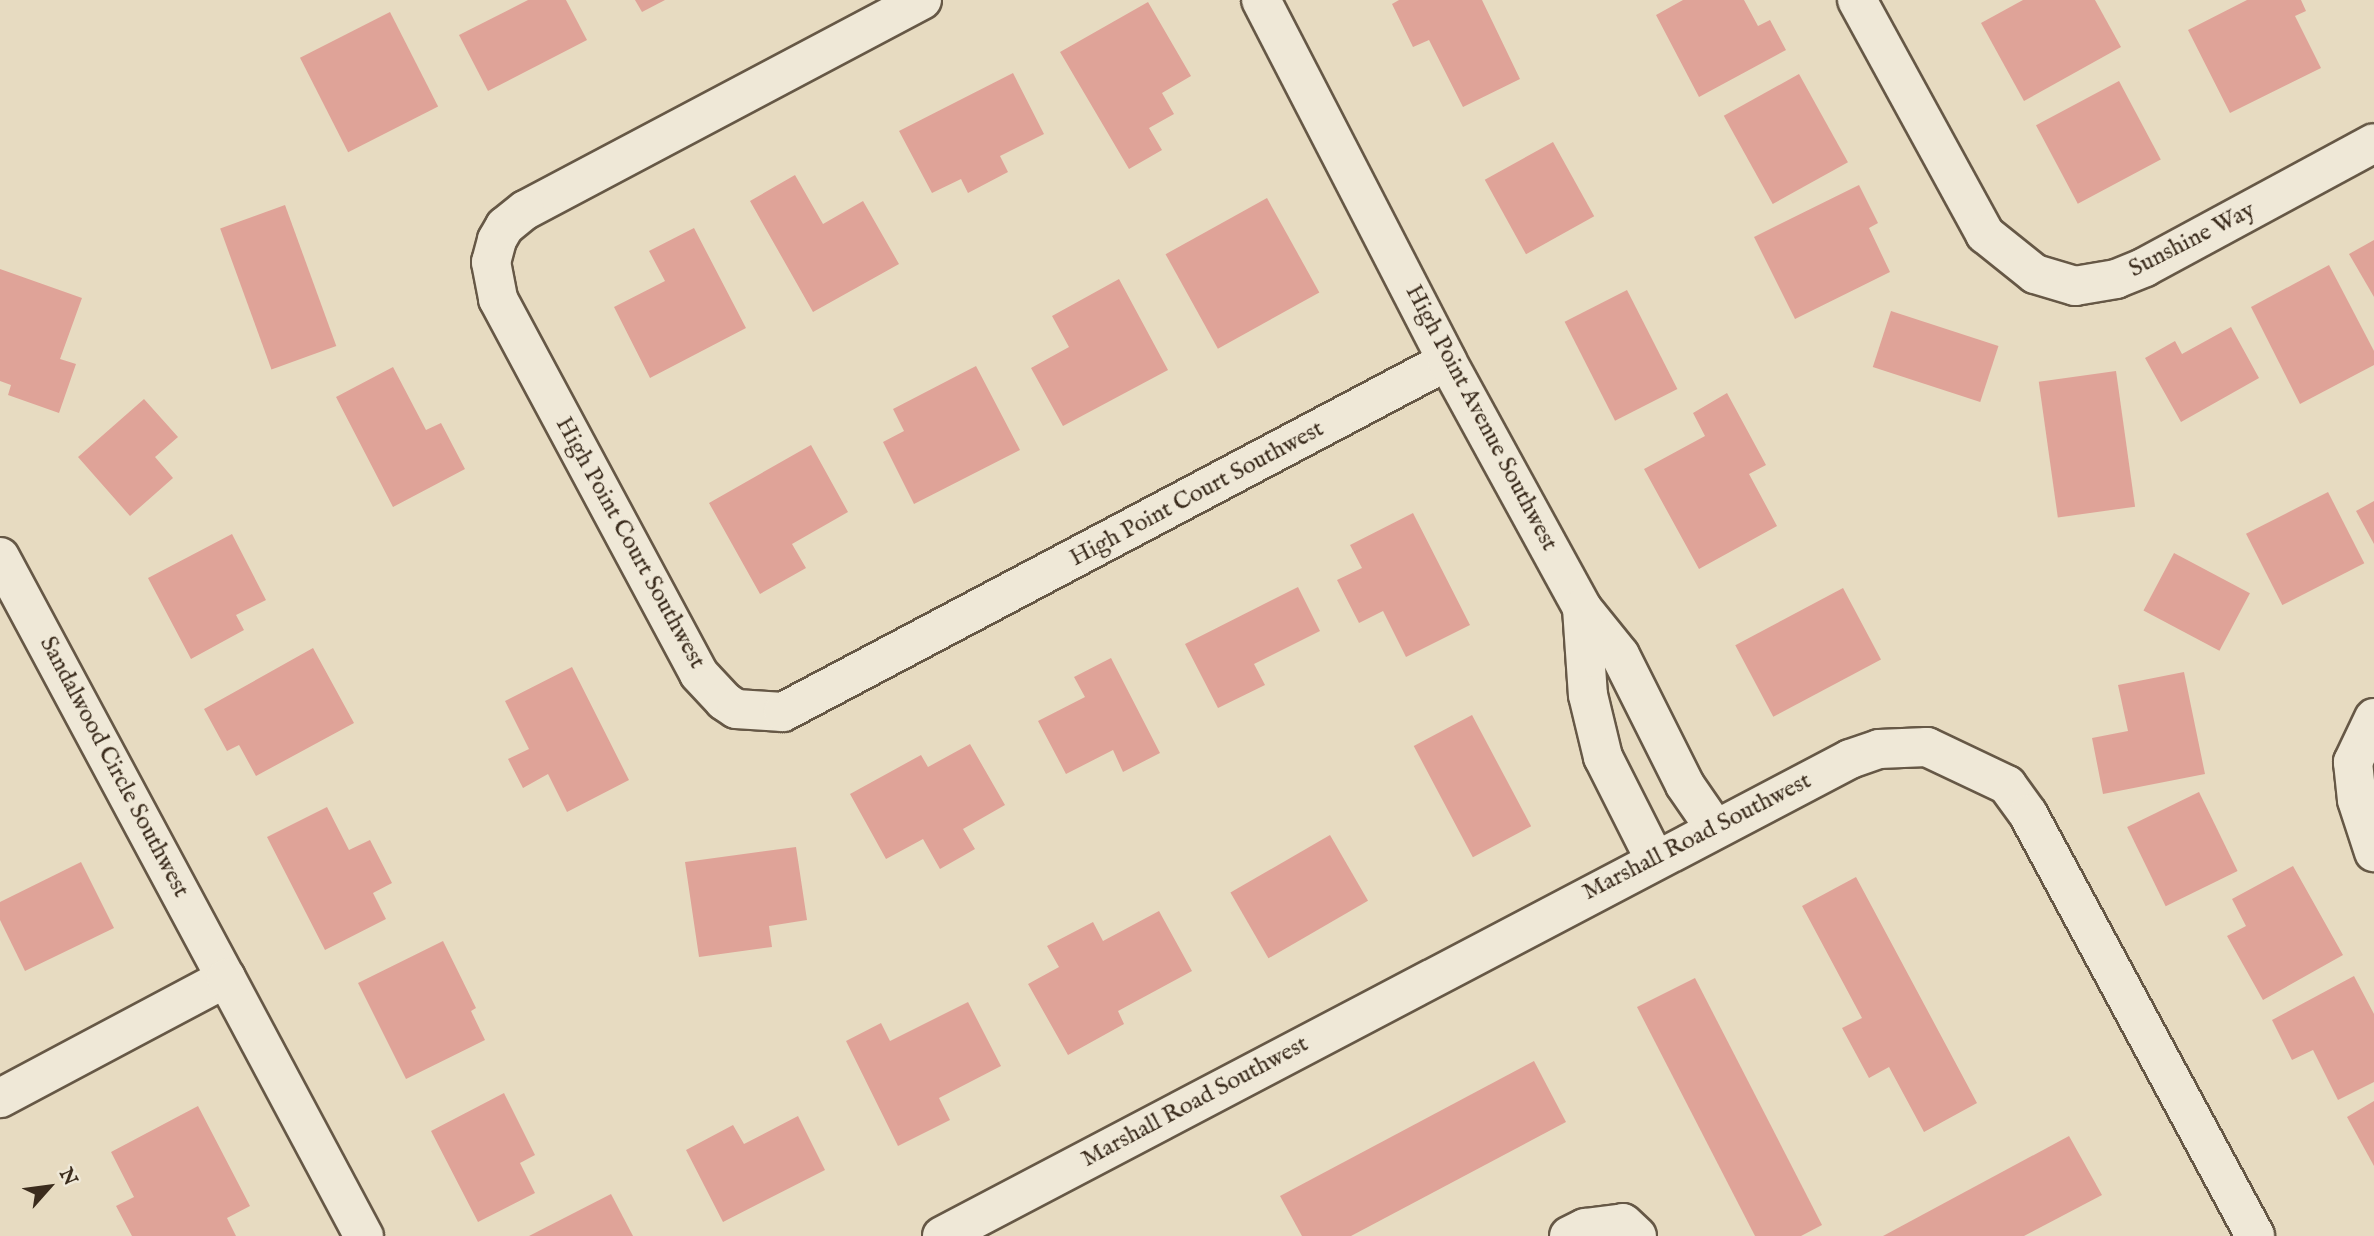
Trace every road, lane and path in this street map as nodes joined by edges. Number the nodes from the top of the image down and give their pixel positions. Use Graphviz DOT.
graph roads {
  1 [pos="922,0"];
  2 [pos="1261,0"];
  3 [pos="1857,0"];
  4 [pos="2374,143"];
  5 [pos="1447,362"];
  6 [pos="0,558"];
  7 [pos="1582,608"];
  8 [pos="2374,718"];
  9 [pos="1714,827"];
  10 [pos="2374,852"];
  11 [pos="1654,859"];
  12 [pos="226,978"];
  13 [pos="0,1098"];
  14 [pos="2250,1234"];
  15 [pos="364,1236"];
  16 [pos="942,1236"];
  17 [pos="1569,1236"];
  18 [pos="1637,1236"];
  1 -- 5 [label="street, High Point Court Southwest"];
  2 -- 5 [label="street, High Point Avenue Southwest"];
  3 -- 4 [label="street, Sunshine Way"];
  5 -- 7 [label="street, High Point Avenue Southwest"];
  6 -- 12 [label="street, Sandalwood Circle Southwest"];
  7 -- 9 [label="street, High Point Avenue Southwest"];
  7 -- 11 [label="street"];
  8 -- 10 [label="street"];
  9 -- 11 [label="street, Marshall Road Southwest"];
  9 -- 14 [label="street, Marshall Road Southwest"];
  11 -- 16 [label="street, Marshall Road Southwest"];
  12 -- 13 [label="street"];
  12 -- 15 [label="street, Sandalwood Circle Southwest"];
  17 -- 18 [label="street"];
}
